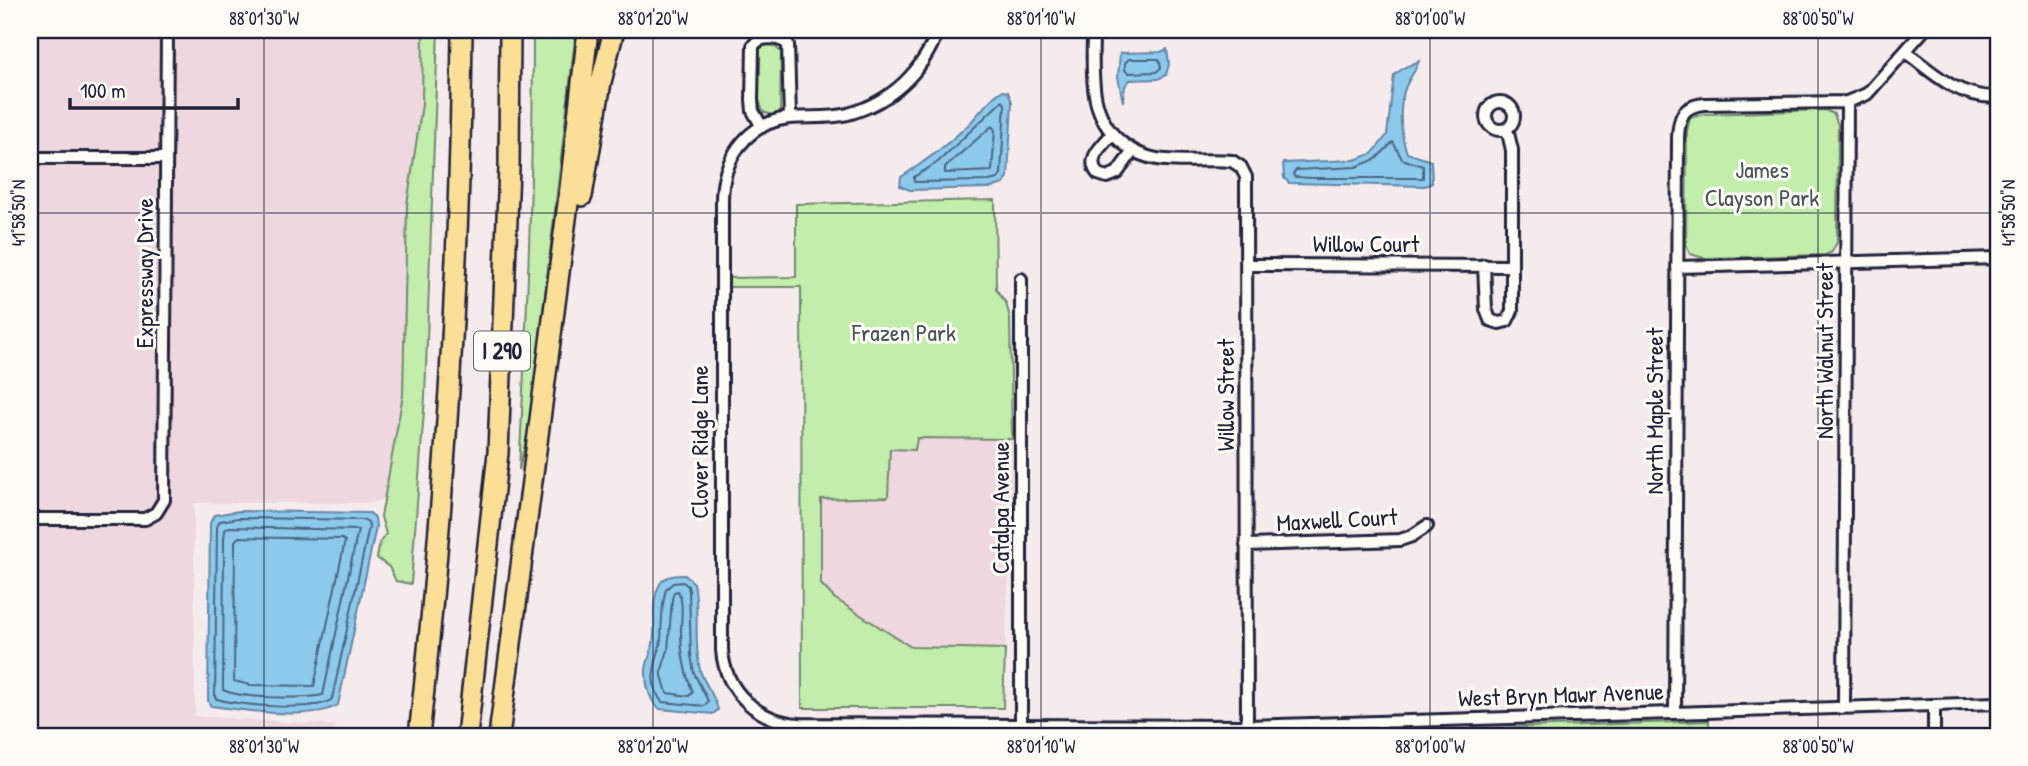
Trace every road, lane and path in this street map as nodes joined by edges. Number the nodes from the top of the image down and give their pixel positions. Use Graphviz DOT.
graph roads {
  1 [pos="167,30"];
  2 [pos="450,30"];
  3 [pos="462,30"];
  4 [pos="510,30"];
  5 [pos="588,30"];
  6 [pos="614,30"];
  7 [pos="938,30"];
  8 [pos="1093,30"];
  9 [pos="1924,30"];
  10 [pos="1906,52"];
  11 [pos="1998,97"];
  12 [pos="1847,102"];
  13 [pos="790,118"];
  14 [pos="762,127"];
  15 [pos="1507,129"];
  16 [pos="1112,134"];
  17 [pos="1133,151"];
  18 [pos="30,158"];
  19 [pos="166,158"];
  20 [pos="458,177"];
  21 [pos="1998,258"];
  22 [pos="1846,263"];
  23 [pos="1247,264"];
  24 [pos="1484,265"];
  25 [pos="1512,266"];
  26 [pos="1677,267"];
  27 [pos="1021,279"];
  28 [pos="547,368"];
  29 [pos="30,519"];
  30 [pos="1427,526"];
  31 [pos="1247,545"];
  32 [pos="1998,703"];
  33 [pos="1934,706"];
  34 [pos="1844,708"];
  35 [pos="1675,712"];
  36 [pos="1021,731"];
  37 [pos="1247,731"];
  38 [pos="419,736"];
  39 [pos="467,736"];
  40 [pos="499,736"];
  41 [pos="1934,736"];
  1 -- 19 [label="street, Expressway Drive"];
  2 -- 20 [label="highway"];
  3 -- 20 [label="highway, I 290"];
  4 -- 39 [label="highway, I 290"];
  5 -- 28 [label="highway"];
  6 -- 28 [label="highway"];
  7 -- 13 [label="street, Clover Ridge Lane"];
  8 -- 16 [label="street, Willow Street"];
  9 -- 10 [label="street"];
  10 -- 11 [label="street"];
  10 -- 12 [label="street"];
  12 -- 22 [label="street, North Walnut Street"];
  12 -- 26 [label="street, North Maple Street"];
  13 -- 14 [label="street, Clover Ridge Lane"];
  13 -- 14 [label="street"];
  14 -- 36 [label="street, Clover Ridge Lane"];
  15 -- 25 [label="street"];
  16 -- 17 [label="street, Willow Street"];
  16 -- 17 [label="street"];
  17 -- 23 [label="street, Willow Street"];
  18 -- 19 [label="street"];
  19 -- 29 [label="street, Expressway Drive"];
  20 -- 38 [label="highway, I 290"];
  21 -- 22 [label="street"];
  22 -- 26 [label="street"];
  22 -- 34 [label="street, North Walnut Street"];
  23 -- 24 [label="street, Willow Court"];
  23 -- 31 [label="street, Willow Street"];
  24 -- 25 [label="street, Willow Court"];
  24 -- 25 [label="street"];
  26 -- 35 [label="street, North Maple Street"];
  27 -- 36 [label="street, Catalpa Avenue"];
  28 -- 40 [label="highway"];
  30 -- 31 [label="street, Maxwell Court"];
  31 -- 37 [label="street, Willow Street"];
  32 -- 33 [label="street, West Bryn Mawr Avenue"];
  33 -- 34 [label="street, West Bryn Mawr Avenue"];
  33 -- 41 [label="street"];
  34 -- 35 [label="street, West Bryn Mawr Avenue"];
  35 -- 37 [label="street, West Bryn Mawr Avenue"];
  36 -- 37 [label="street, West Bryn Mawr Avenue"];
}
